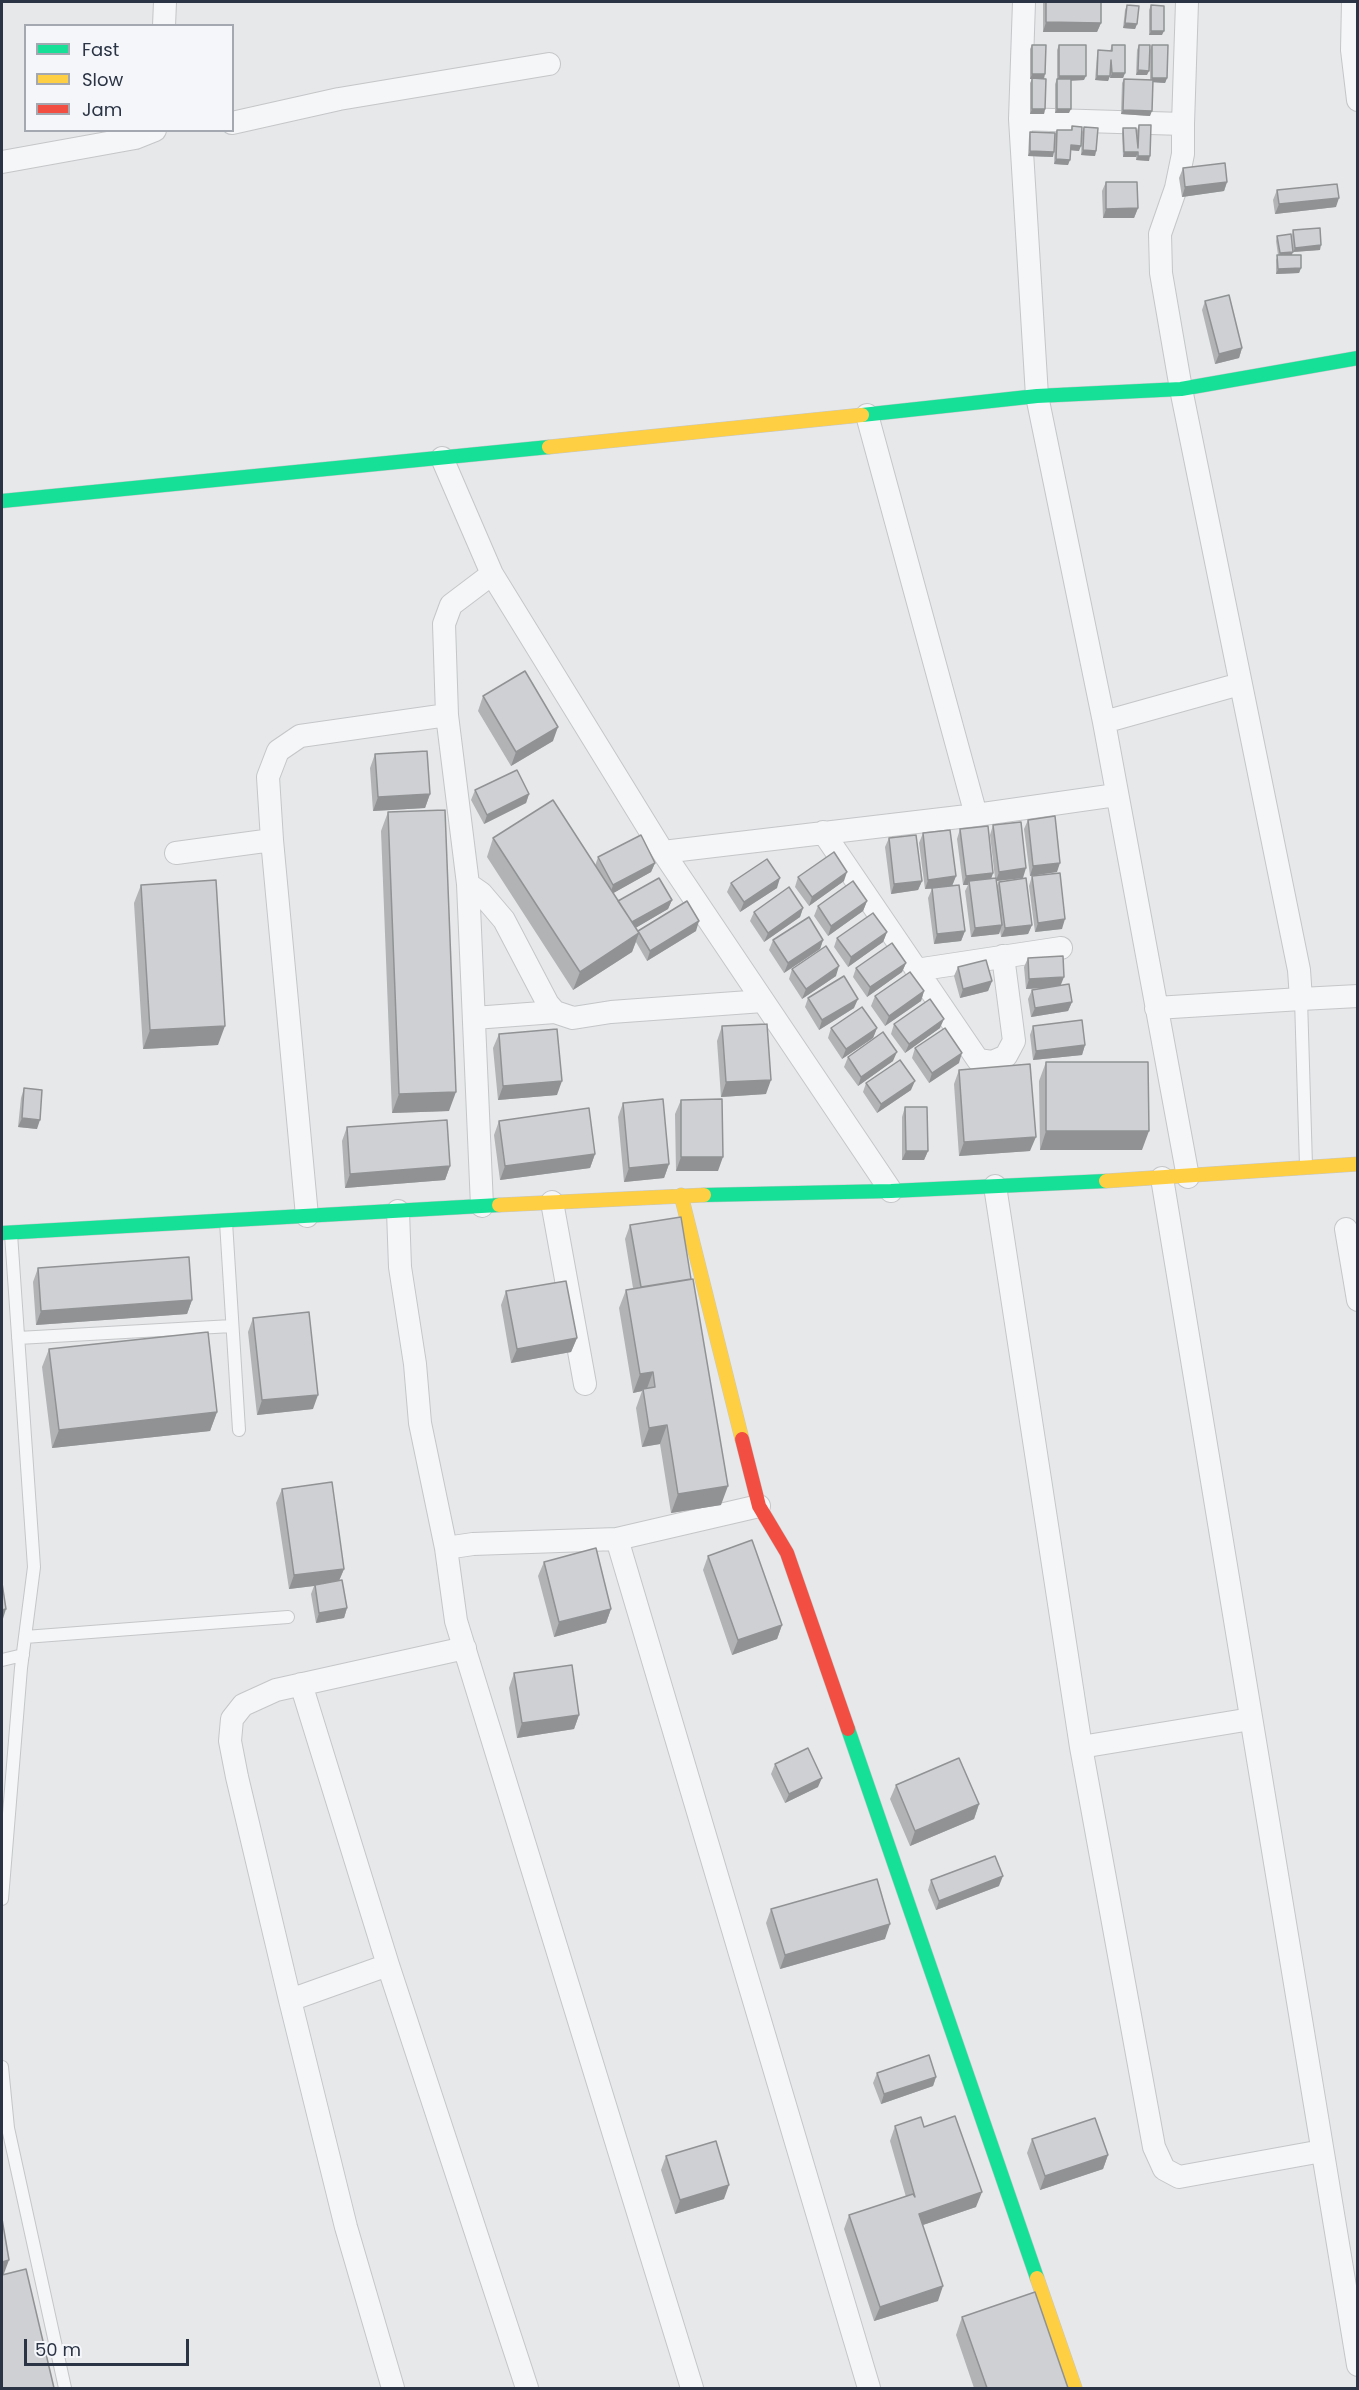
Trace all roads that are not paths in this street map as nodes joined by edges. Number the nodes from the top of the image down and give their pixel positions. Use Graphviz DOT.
graph roads {
  1 [pos="165,2"];
  2 [pos="1024,2"];
  3 [pos="1187,2"];
  4 [pos="1353,2"];
  5 [pos="164,24"];
  6 [pos="549,64"];
  7 [pos="1358,100"];
  8 [pos="1020,119"];
  9 [pos="234,123"];
  10 [pos="1183,124"];
  11 [pos="152,132"];
  12 [pos="2,162"];
  13 [pos="1358,358"];
  14 [pos="1181,389"];
  15 [pos="1037,396"];
  16 [pos="867,415"];
  17 [pos="442,458"];
  18 [pos="2,501"];
  19 [pos="492,574"];
  20 [pos="1240,684"];
  21 [pos="447,715"];
  22 [pos="1104,722"];
  23 [pos="1116,795"];
  24 [pos="976,815"];
  25 [pos="823,832"];
  26 [pos="272,840"];
  27 [pos="663,852"];
  28 [pos="176,853"];
  29 [pos="468,884"];
  30 [pos="1061,948"];
  31 [pos="1003,956"];
  32 [pos="916,970"];
  33 [pos="1358,996"];
  34 [pos="1301,999"];
  35 [pos="763,1000"];
  36 [pos="1156,1008"];
  37 [pos="555,1012"];
  38 [pos="474,1018"];
  39 [pos="1358,1164"];
  40 [pos="1306,1168"];
  41 [pos="1188,1177"];
  42 [pos="1162,1178"];
  43 [pos="995,1186"];
  44 [pos="891,1191"];
  45 [pos="681,1195"];
  46 [pos="552,1202"];
  47 [pos="482,1206"];
  48 [pos="398,1211"];
  49 [pos="307,1216"];
  50 [pos="226,1221"];
  51 [pos="1346,1229"];
  52 [pos="6,1232"];
  53 [pos="1358,1300"];
  54 [pos="232,1326"];
  55 [pos="18,1338"];
  56 [pos="585,1384"];
  57 [pos="239,1430"];
  58 [pos="759,1506"];
  59 [pos="617,1539"];
  60 [pos="446,1548"];
  61 [pos="288,1617"];
  62 [pos="25,1637"];
  63 [pos="465,1648"];
  64 [pos="23,1655"];
  65 [pos="2,1660"];
  66 [pos="301,1684"];
  67 [pos="1251,1719"];
  68 [pos="1081,1747"];
  69 [pos="2,1899"];
  70 [pos="388,1965"];
  71 [pos="290,2000"];
  72 [pos="2,2067"];
  73 [pos="1322,2151"];
  74 [pos="1358,2365"];
  75 [pos="65,2388"];
  76 [pos="393,2388"];
  77 [pos="527,2388"];
  78 [pos="692,2388"];
  79 [pos="869,2388"];
  80 [pos="1075,2388"];
  1 -- 5 [label="street"];
  2 -- 8 [label="street"];
  3 -- 10 [label="street"];
  4 -- 7 [label="street"];
  6 -- 9 [label="street"];
  8 -- 10 [label="street"];
  8 -- 15 [label="street"];
  10 -- 14 [label="street"];
  11 -- 12 [label="street"];
  13 -- 14 [label="street"];
  14 -- 15 [label="street"];
  14 -- 20 [label="street"];
  15 -- 16 [label="street"];
  15 -- 22 [label="street"];
  16 -- 17 [label="street"];
  16 -- 24 [label="street"];
  17 -- 18 [label="street"];
  17 -- 19 [label="street"];
  19 -- 21 [label="street"];
  19 -- 27 [label="street"];
  20 -- 22 [label="street"];
  20 -- 34 [label="street"];
  21 -- 26 [label="street"];
  21 -- 29 [label="street"];
  22 -- 23 [label="street"];
  23 -- 24 [label="street"];
  23 -- 36 [label="street"];
  24 -- 25 [label="street"];
  25 -- 27 [label="street"];
  25 -- 32 [label="street"];
  26 -- 28 [label="street"];
  26 -- 49 [label="street"];
  27 -- 35 [label="street"];
  29 -- 37 [label="street"];
  29 -- 38 [label="street"];
  30 -- 31 [label="street"];
  31 -- 32 [label="street"];
  31 -- 32 [label="street"];
  33 -- 34 [label="street"];
  34 -- 36 [label="street"];
  34 -- 40 [label="lane"];
  35 -- 37 [label="street"];
  35 -- 44 [label="street"];
  36 -- 41 [label="street"];
  37 -- 38 [label="street"];
  38 -- 47 [label="street"];
  39 -- 40 [label="street"];
  40 -- 41 [label="street"];
  41 -- 42 [label="street"];
  42 -- 43 [label="street"];
  42 -- 67 [label="street"];
  43 -- 44 [label="street"];
  43 -- 68 [label="street"];
  44 -- 45 [label="street"];
  45 -- 46 [label="street"];
  45 -- 58 [label="street"];
  46 -- 47 [label="street"];
  46 -- 56 [label="street"];
  47 -- 48 [label="street"];
  48 -- 49 [label="street"];
  48 -- 60 [label="street"];
  49 -- 50 [label="street"];
  50 -- 52 [label="street"];
  50 -- 54 [label="lane"];
  51 -- 53 [label="street"];
  52 -- 55 [label="lane"];
  54 -- 55 [label="lane"];
  54 -- 57 [label="lane"];
  55 -- 62 [label="lane"];
  58 -- 59 [label="street"];
  58 -- 80 [label="street"];
  59 -- 60 [label="street"];
  59 -- 79 [label="street"];
  60 -- 63 [label="street"];
  61 -- 62 [label="lane"];
  62 -- 64 [label="lane"];
  63 -- 66 [label="street"];
  63 -- 78 [label="street"];
  64 -- 65 [label="lane"];
  64 -- 69 [label="lane"];
  66 -- 70 [label="street"];
  66 -- 71 [label="street"];
  67 -- 68 [label="street"];
  67 -- 73 [label="street"];
  68 -- 73 [label="street"];
  70 -- 71 [label="street"];
  70 -- 77 [label="street"];
  71 -- 76 [label="street"];
  72 -- 75 [label="lane"];
  73 -- 74 [label="street"];
}
